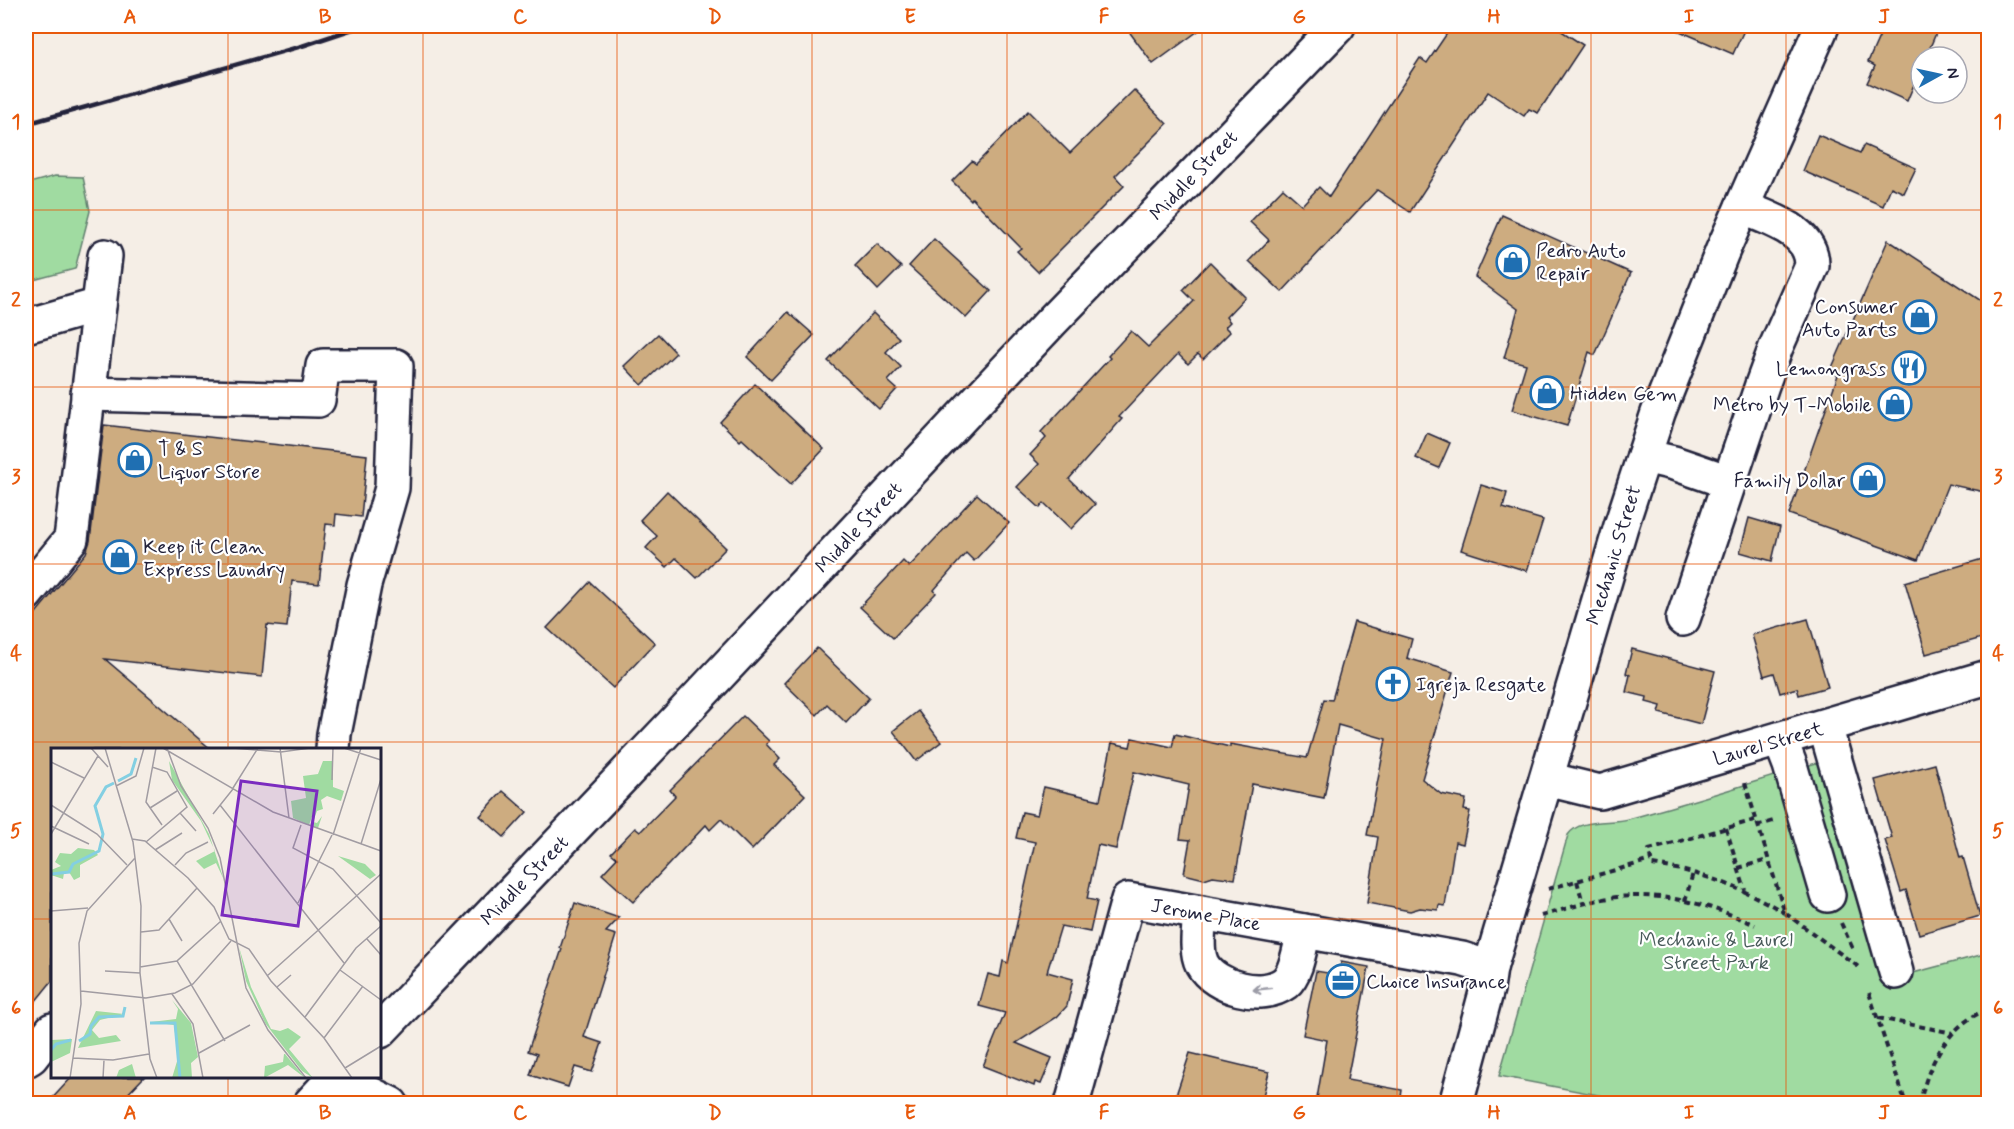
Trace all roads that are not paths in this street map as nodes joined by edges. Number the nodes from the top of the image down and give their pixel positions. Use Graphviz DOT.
graph roads {
  1 [pos="1338,26"];
  2 [pos="1822,26"];
  3 [pos="1742,207"];
  4 [pos="105,256"];
  5 [pos="99,305"];
  6 [pos="26,326"];
  7 [pos="88,394"];
  8 [pos="1644,456"];
  9 [pos="1729,482"];
  10 [pos="26,594"];
  11 [pos="1683,619"];
  12 [pos="1989,677"];
  13 [pos="1825,726"];
  14 [pos="1780,739"];
  15 [pos="333,748"];
  16 [pos="1547,779"];
  17 [pos="1828,895"];
  18 [pos="1200,913"];
  19 [pos="1304,931"];
  20 [pos="1490,968"];
  21 [pos="1896,972"];
  22 [pos="381,1030"];
  23 [pos="51,1031"];
  24 [pos="26,1060"];
  25 [pos="334,1078"];
  26 [pos="337,1078"];
  27 [pos="310,1104"];
  28 [pos="391,1104"];
  29 [pos="1072,1104"];
  30 [pos="1456,1104"];
  1 -- 22 [label="street, Middle Street"];
  2 -- 3 [label="street, Mechanic Street"];
  3 -- 8 [label="street, Mechanic Street"];
  3 -- 9 [label="street"];
  4 -- 5 [label="street"];
  5 -- 6 [label="street"];
  5 -- 7 [label="street"];
  7 -- 10 [label="street"];
  7 -- 15 [label="street"];
  8 -- 9 [label="street"];
  8 -- 16 [label="street, Mechanic Street"];
  9 -- 11 [label="street"];
  12 -- 13 [label="street, Laurel Street"];
  13 -- 14 [label="street, Laurel Street"];
  13 -- 21 [label="street"];
  14 -- 16 [label="street, Laurel Street"];
  14 -- 17 [label="street"];
  16 -- 20 [label="street, Mechanic Street"];
  18 -- 19 [label="street, Jerome Place"];
  19 -- 18 [label="street, one-way"];
  18 -- 29 [label="street, Jerome Place"];
  19 -- 20 [label="street, Jerome Place"];
  20 -- 30 [label="street, Mechanic Street"];
  23 -- 24 [label="street"];
  25 -- 27 [label="street"];
  26 -- 28 [label="street"];
}
